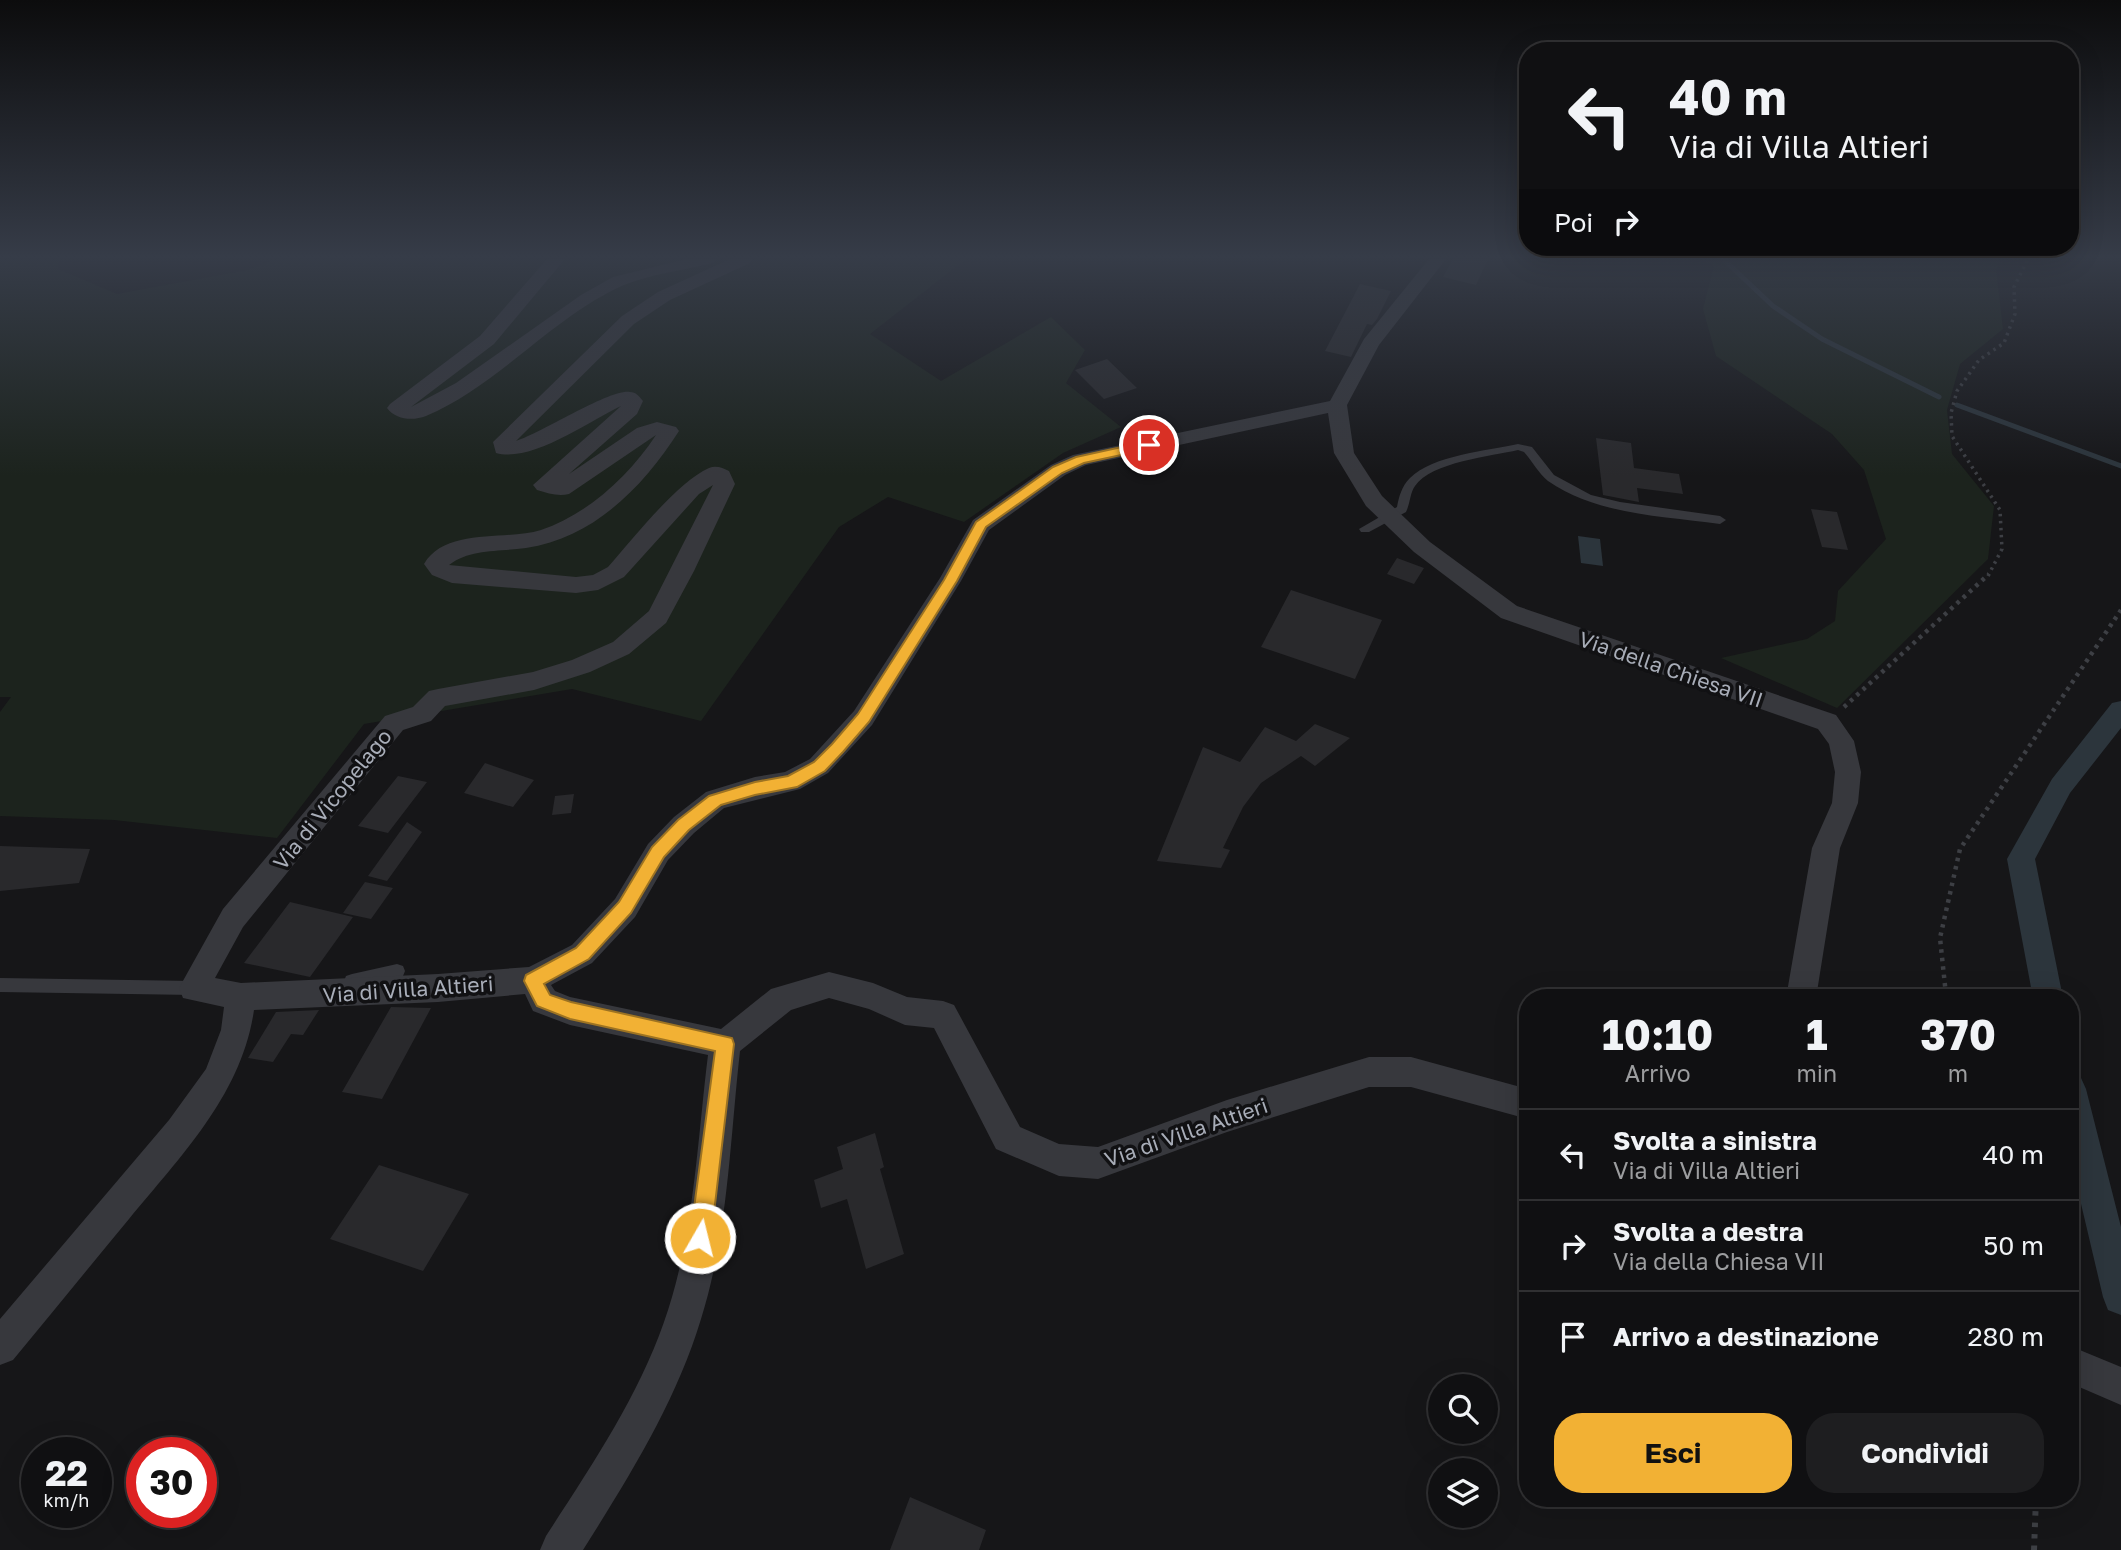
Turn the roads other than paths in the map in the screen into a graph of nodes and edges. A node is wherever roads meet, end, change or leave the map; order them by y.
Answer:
1 (494, 331) edge
2 (541, 331) edge
3 (616, 331) edge
4 (1380, 331) edge
5 (1337, 405) junction
6 (1388, 515) junction
7 (1720, 520) dead end
8 (1365, 530) dead end
9 (397, 971) dead end
10 (533, 981) junction
11 (0, 985) edge
12 (194, 988) junction
13 (1802, 989) edge
14 (323, 995) junction
15 (241, 997) junction
16 (725, 1044) junction
17 (1519, 1102) edge
18 (0, 1348) edge
19 (2079, 1368) edge
20 (2121, 1386) edge
21 (560, 1550) edge

1 - 2 street
3 - 12 street, Via di Vicopelago
4 - 5 street
5 - 6 street, Via della Chiesa VII
5 - 10 street
6 - 7 lane
6 - 8 lane
6 - 13 street, Via della Chiesa VII
9 - 14 lane
10 - 14 street, Via di Villa Altieri
10 - 16 street
11 - 12 lane
12 - 15 street
14 - 15 street, Via di Villa Altieri
15 - 18 street
16 - 17 street, Via di Villa Altieri
16 - 21 street
19 - 20 street

